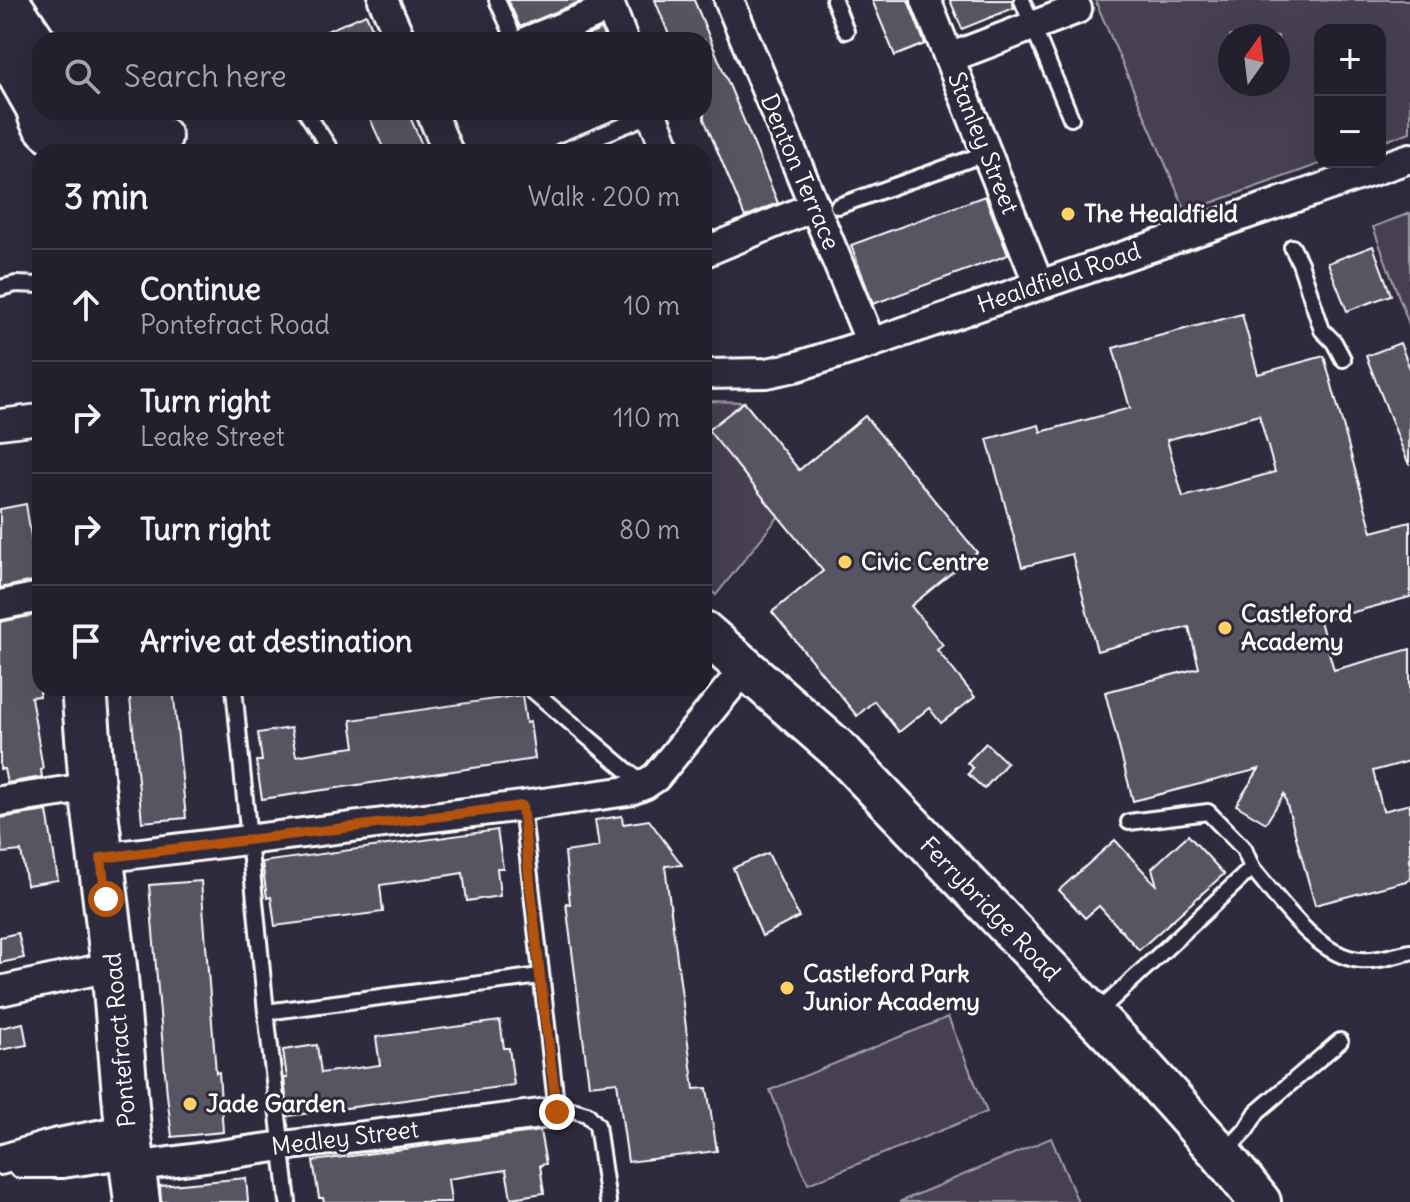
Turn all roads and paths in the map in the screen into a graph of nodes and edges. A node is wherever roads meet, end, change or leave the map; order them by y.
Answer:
1 (5, 0) edge
2 (383, 0) edge
3 (497, 0) edge
4 (729, 0) edge
5 (834, 0) edge
6 (926, 0) edge
7 (1022, 0) edge
8 (600, 8) edge
9 (1077, 9) dead end
10 (1033, 26) junction
11 (846, 31) dead end
12 (397, 32) edge
13 (511, 32) edge
14 (548, 32) edge
15 (617, 32) edge
16 (11, 48) edge
17 (949, 58) junction
18 (32, 76) edge
19 (1071, 118) dead end
20 (311, 120) edge
21 (434, 120) edge
22 (635, 120) edge
23 (655, 120) edge
24 (69, 124) edge
25 (163, 144) edge
26 (327, 144) edge
27 (445, 144) edge
28 (579, 144) edge
29 (664, 144) edge
30 (987, 153) junction
31 (1410, 158) edge
32 (826, 206) junction
33 (1292, 247) dead end
34 (712, 249) edge
35 (32, 285) edge
36 (1039, 285) junction
37 (0, 288) edge
38 (871, 343) junction
39 (1343, 359) dead end
40 (712, 374) edge
41 (32, 420) edge
42 (0, 424) edge
43 (32, 599) edge
44 (0, 605) edge
45 (712, 639) edge
46 (746, 667) junction
47 (85, 696) edge
48 (235, 696) edge
49 (539, 696) edge
50 (644, 785) junction
51 (92, 787) junction
52 (0, 801) edge
53 (522, 806) junction
54 (1129, 822) dead end
55 (250, 841) junction
56 (101, 858) junction
57 (1252, 868) junction
58 (1410, 952) edge
59 (114, 966) junction
60 (540, 976) junction
61 (0, 991) edge
62 (266, 1012) junction
63 (1094, 1016) junction
64 (1340, 1041) dead end
65 (557, 1112) junction
66 (283, 1146) junction
67 (1222, 1155) junction
68 (0, 1161) edge
69 (133, 1163) edge
70 (288, 1202) edge
71 (608, 1202) edge
72 (1260, 1202) edge

1 - 16 main road
2 - 12 street
3 - 13 lane
4 - 32 street, Denton Terrace
5 - 11 lane
6 - 17 street, Stanley Street
7 - 10 lane
8 - 14 street
8 - 15 street
9 - 10 street
10 - 17 street
10 - 19 lane
16 - 18 main road
17 - 30 street, Stanley Street
20 - 26 lane
21 - 27 street
22 - 28 lane
23 - 29 street
24 - 25 street
30 - 32 lane
30 - 36 street, Stanley Street
31 - 36 street, Healdfield Road
32 - 34 street
32 - 38 street, Denton Terrace
33 - 39 lane
35 - 37 lane
36 - 38 street, Healdfield Road
38 - 40 street, Healdfield Road
41 - 42 street
43 - 44 street
45 - 46 street, Ferrybridge Road
46 - 50 street
46 - 63 street, Ferrybridge Road
47 - 51 main road, Pontefract Road
48 - 55 lane
49 - 50 lane
50 - 53 street
51 - 52 street
51 - 56 main road, Pontefract Road
53 - 55 street
53 - 60 lane
54 - 57 lane
55 - 56 street
55 - 62 lane
56 - 59 main road, Pontefract Road
57 - 58 lane
57 - 63 lane
59 - 61 street
59 - 69 main road, Pontefract Road
60 - 62 lane
60 - 65 lane
62 - 66 lane
63 - 67 street, Ferrybridge Road
64 - 67 lane
65 - 66 street, Medley Street
65 - 71 lane
66 - 69 street, Medley Street
66 - 70 lane
67 - 72 street, Ferrybridge Road
68 - 69 street, Medley Street

